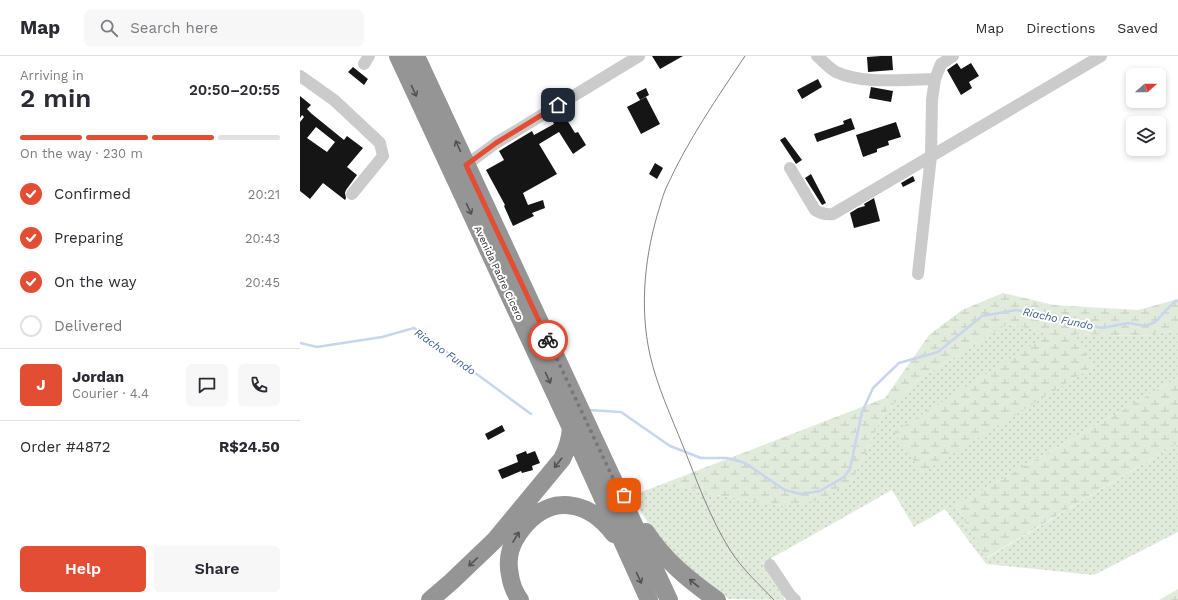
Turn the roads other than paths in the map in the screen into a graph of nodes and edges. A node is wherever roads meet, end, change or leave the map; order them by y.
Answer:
1 (398, 56) edge
2 (416, 56) edge
3 (639, 56) edge
4 (816, 56) edge
5 (953, 56) edge
6 (1101, 56) edge
7 (300, 76) edge
8 (935, 79) junction
9 (931, 156) junction
10 (466, 165) junction
11 (790, 168) dead end
12 (352, 194) dead end
13 (918, 274) dead end
14 (571, 428) junction
15 (619, 491) junction
16 (629, 556) junction
17 (770, 565) dead end
18 (430, 600) edge
19 (520, 600) edge
20 (649, 600) edge
21 (669, 600) edge
22 (717, 600) edge
23 (795, 600) edge

1 -> 14 highway, Avenida Padre Cícero
10 -> 2 highway, Avenida Padre Cícero
3 - 10 street
4 - 8 street
5 - 8 street
6 - 9 street
7 - 12 street
8 - 9 street
9 - 11 street
9 - 13 street
10 - 15 highway, Avenida Padre Cícero
14 - 16 highway, Avenida Padre Cícero
14 -> 18 highway
15 - 21 highway, Avenida Padre Cícero
22 -> 15 highway
19 -> 16 highway
16 -> 20 highway, Avenida Padre Cícero
17 - 23 street

